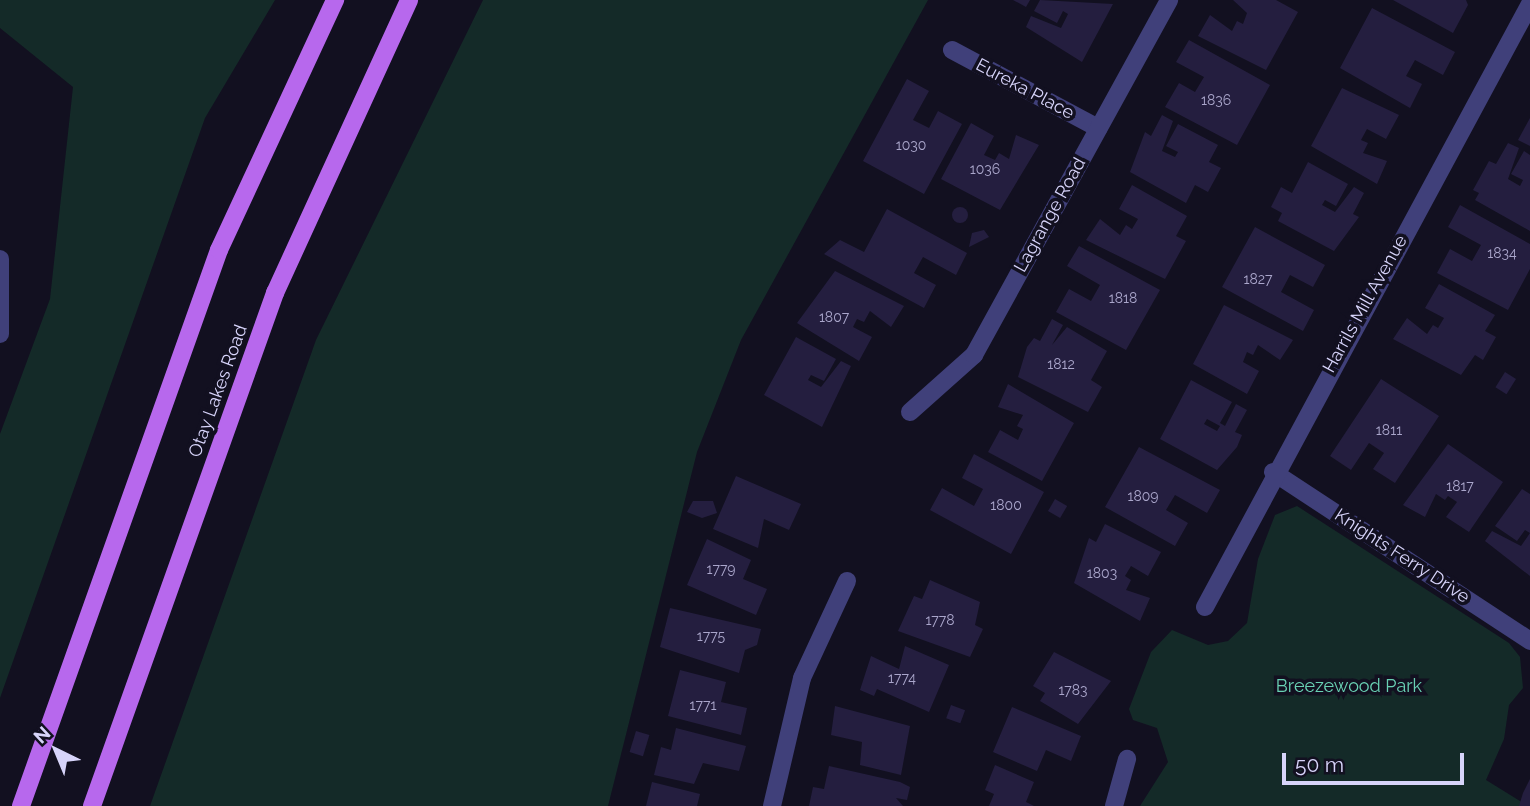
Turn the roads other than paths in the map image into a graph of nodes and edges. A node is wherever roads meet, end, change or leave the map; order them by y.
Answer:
1 (335, 0) edge
2 (409, 0) edge
3 (1169, 0) edge
4 (1530, 4) edge
5 (952, 50) dead end
6 (1098, 128) junction
7 (0, 260) edge
8 (0, 334) edge
9 (910, 412) dead end
10 (1273, 472) junction
11 (847, 581) dead end
12 (1205, 607) dead end
13 (1530, 641) edge
14 (1127, 759) dead end
15 (21, 806) edge
16 (92, 806) edge
17 (772, 806) edge
18 (1114, 806) edge

1 - 15 main road
2 - 16 main road, Otay Lakes Road
3 - 6 street, Lagrange Road
4 - 10 street, Harrils Mill Avenue
5 - 6 street, Eureka Place
6 - 9 street, Lagrange Road
7 - 8 street
10 - 12 street, Harrils Mill Avenue
10 - 13 street, Knights Ferry Drive
11 - 17 street
14 - 18 street

